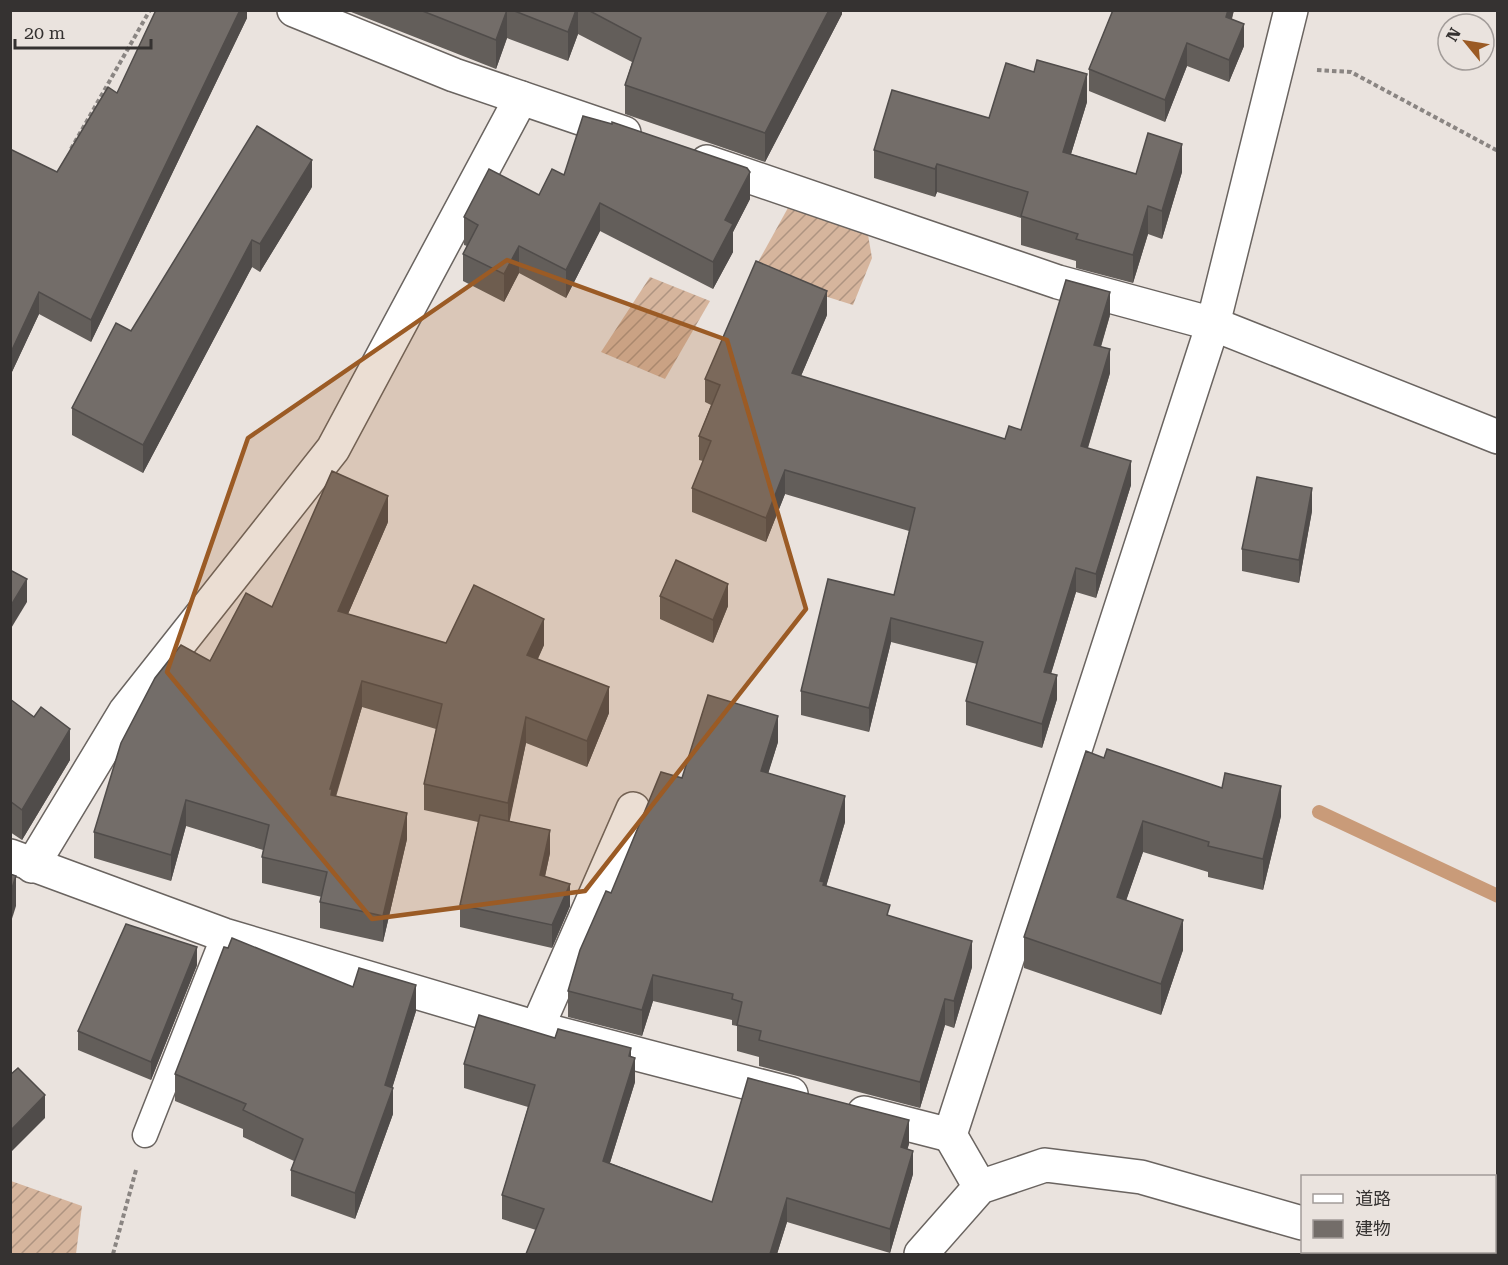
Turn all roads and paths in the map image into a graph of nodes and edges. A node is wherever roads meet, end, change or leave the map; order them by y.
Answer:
1 (150, 10) edge
2 (294, 10) edge
3 (1292, 10) edge
4 (1278, 66) junction
5 (521, 98) junction
6 (1497, 151) edge
7 (69, 152) edge
8 (1213, 324) junction
9 (1497, 437) edge
10 (633, 809) dead end
11 (21, 861) edge
12 (224, 935) junction
13 (537, 1028) junction
14 (145, 1134) joint
15 (950, 1136) junction
16 (980, 1187) junction
17 (1301, 1222) edge
18 (112, 1254) edge
19 (921, 1254) edge

1 - 7 path
2 - 5 street
3 - 4 street
4 - 6 path
4 - 8 street
5 - 8 street
5 - 11 street
8 - 9 street
8 - 15 street
10 - 13 street
11 - 12 street
12 - 13 street
12 - 14 lane
13 - 15 street
14 - 18 path
15 - 16 street
16 - 17 street
16 - 19 street

